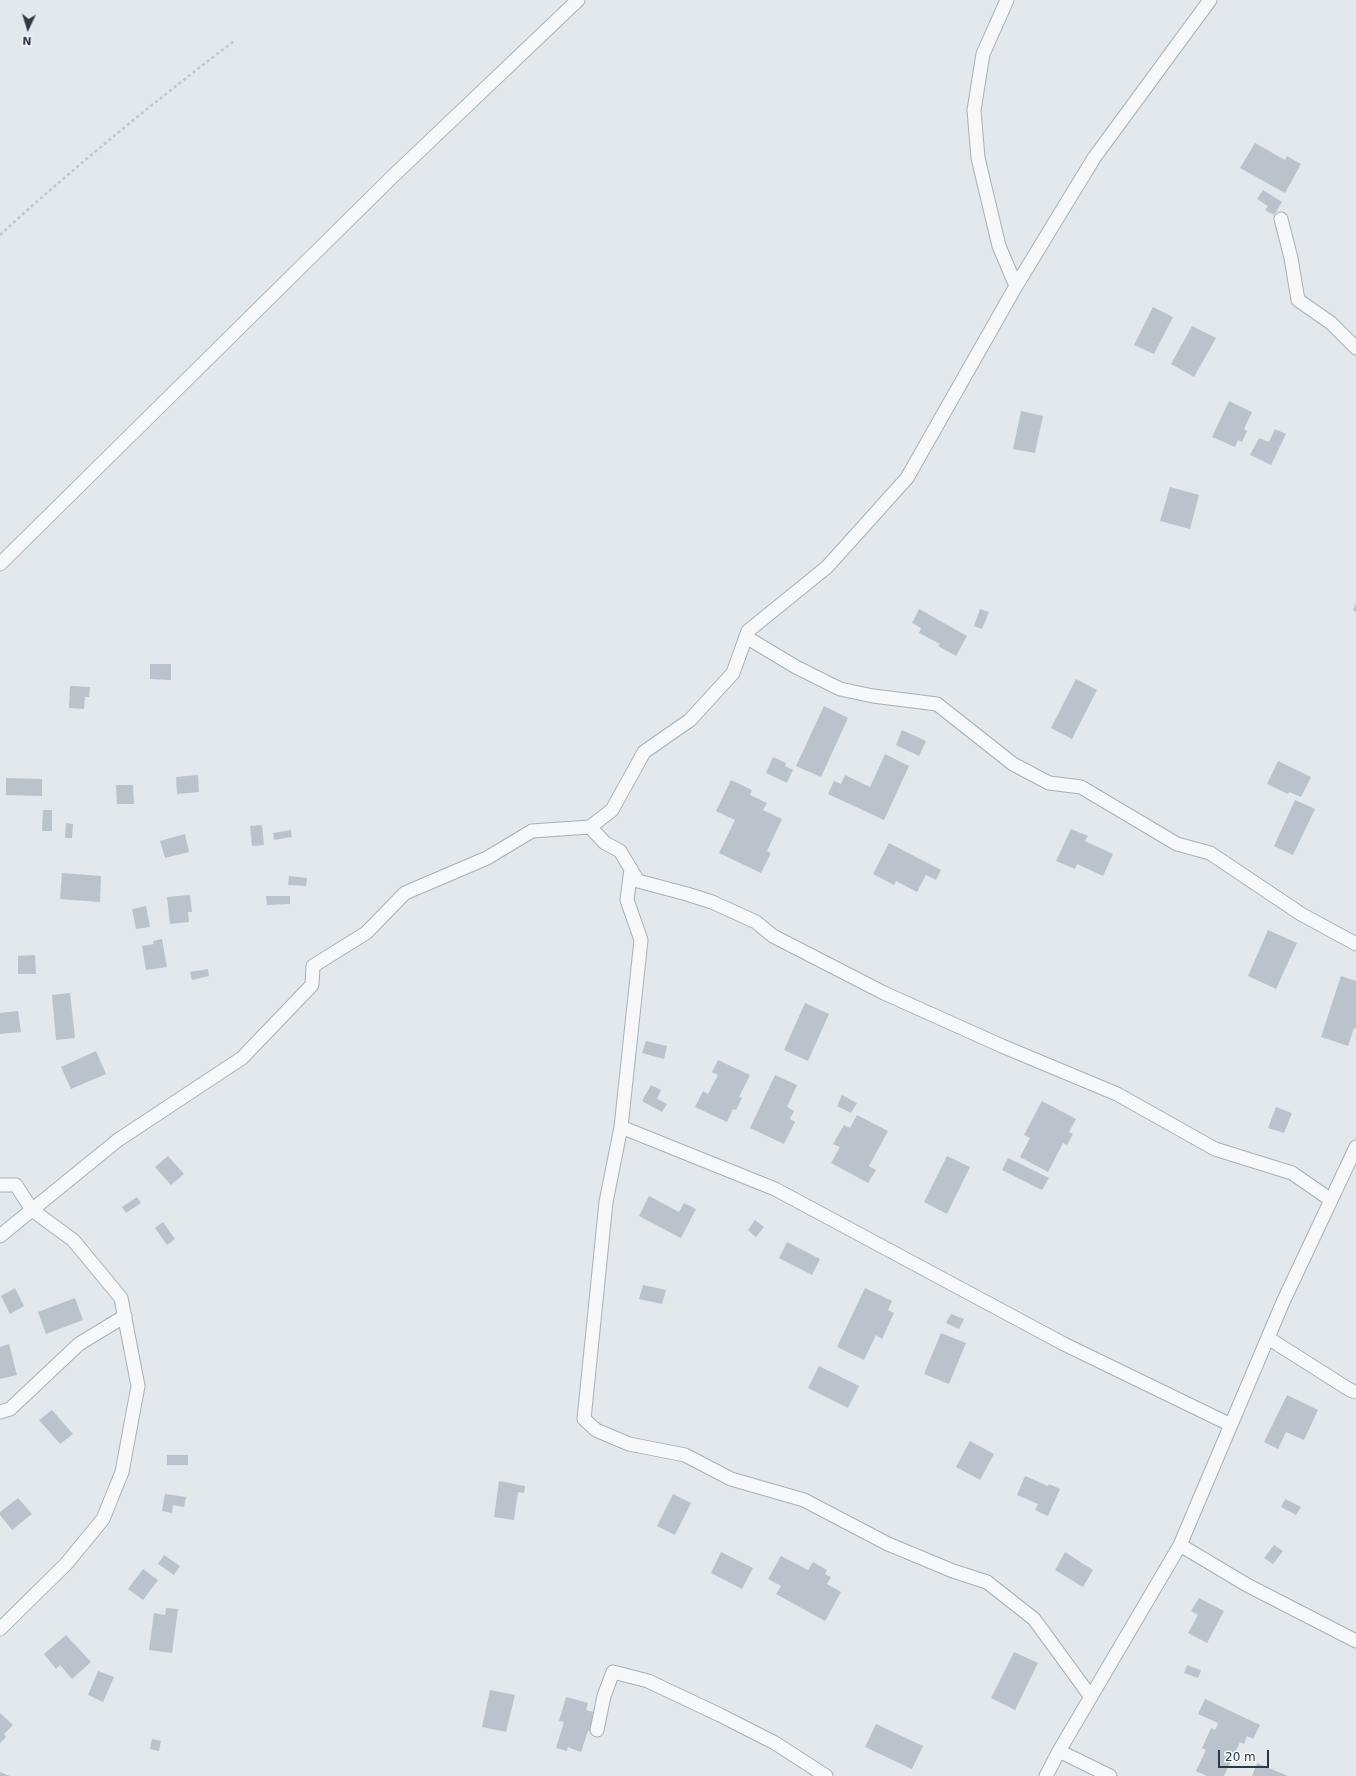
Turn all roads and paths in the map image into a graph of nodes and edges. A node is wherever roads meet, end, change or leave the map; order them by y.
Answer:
1 (578, 0) edge
2 (1007, 0) edge
3 (1210, 0) edge
4 (234, 41) dead end
5 (1281, 219) dead end
6 (0, 235) edge
7 (1016, 286) junction
8 (1356, 348) edge
9 (0, 564) edge
10 (746, 637) junction
11 (590, 827) junction
12 (631, 869) junction
13 (1356, 944) edge
14 (621, 1127) junction
15 (1356, 1147) edge
16 (0, 1185) edge
17 (1331, 1200) junction
18 (32, 1210) junction
19 (0, 1236) edge
20 (125, 1316) junction
21 (1268, 1338) junction
22 (1356, 1392) edge
23 (0, 1412) edge
24 (1231, 1425) junction
25 (1180, 1545) junction
26 (0, 1630) edge
27 (1356, 1641) edge
28 (1091, 1696) junction
29 (597, 1730) dead end
30 (1059, 1751) junction
31 (826, 1776) edge
32 (1046, 1776) edge
33 (1110, 1776) edge

1 - 9 street
2 - 7 street
3 - 7 street
4 - 6 path
5 - 8 street
7 - 10 street
10 - 11 street
10 - 13 street
11 - 12 street
11 - 18 street
12 - 14 street
12 - 17 street
14 - 24 street
14 - 28 street
15 - 17 street
16 - 18 street
17 - 21 street
18 - 19 street
18 - 20 street
20 - 23 street
20 - 26 street
21 - 22 street
21 - 24 street
24 - 25 street
25 - 27 street
25 - 28 street
28 - 30 street
29 - 31 street
30 - 32 street
30 - 33 street

